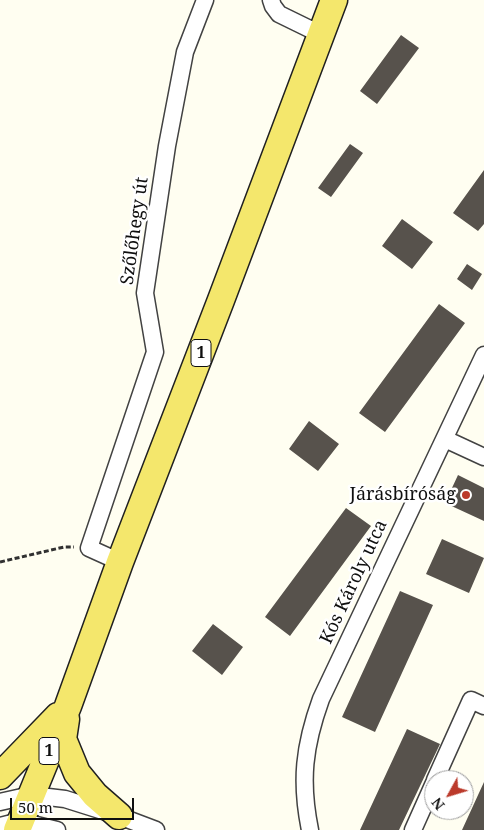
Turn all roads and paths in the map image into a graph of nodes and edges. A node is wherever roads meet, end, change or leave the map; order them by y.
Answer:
1 (205, 0) edge
2 (271, 0) edge
3 (334, 0) edge
4 (322, 35) junction
5 (484, 355) edge
6 (445, 439) junction
7 (484, 457) edge
8 (90, 548) junction
9 (0, 562) edge
10 (120, 562) junction
11 (68, 706) junction
12 (484, 706) edge
13 (440, 770) edge
14 (0, 776) edge
15 (31, 795) junction
16 (0, 802) edge
17 (424, 806) edge
18 (119, 816) junction
19 (12, 826) edge
20 (57, 830) edge
21 (156, 830) edge
22 (310, 830) edge
23 (413, 830) edge

1 - 8 street, Szőlőhegy út
2 - 4 street
3 - 4 main road, 1
4 - 10 main road, 1
5 - 6 street, Kós Károly utca
6 - 7 street
6 - 22 street, Kós Károly utca
8 - 9 path
8 - 10 street
10 - 11 main road, 1
11 - 14 main road
11 - 15 main road, 1
11 - 18 main road
12 - 13 street
15 - 16 street
15 - 18 street
15 - 19 main road, 1
17 - 23 street
18 - 21 street
19 - 20 street

